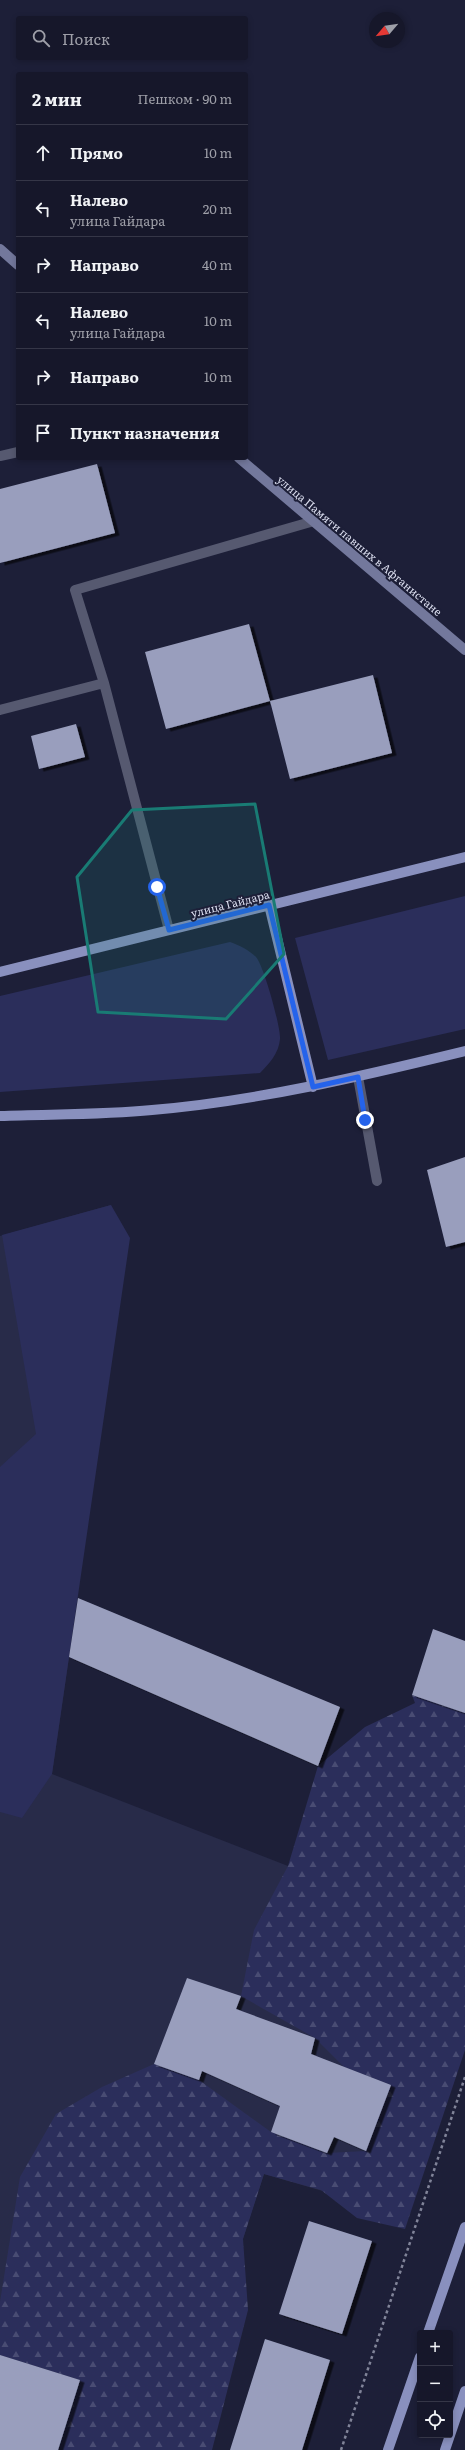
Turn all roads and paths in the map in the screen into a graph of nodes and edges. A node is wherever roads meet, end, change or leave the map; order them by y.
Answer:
1 (0, 249) edge
2 (16, 263) edge
3 (16, 452) edge
4 (0, 456) edge
5 (241, 460) edge
6 (314, 521) junction
7 (465, 650) edge
8 (104, 683) junction
9 (0, 710) edge
10 (465, 857) edge
11 (269, 905) junction
12 (169, 930) junction
13 (0, 972) edge
14 (465, 1051) edge
15 (358, 1077) junction
16 (313, 1087) junction
17 (0, 1116) edge
18 (378, 1181) dead end
19 (465, 2077) edge
20 (465, 2227) edge
21 (429, 2330) edge
22 (417, 2366) edge
23 (465, 2391) edge
24 (341, 2450) edge
25 (388, 2450) edge
26 (445, 2450) edge

1 - 2 street
3 - 4 street
5 - 6 street, улица Памяти павших в Афганистане
6 - 7 street, улица Памяти павших в Афганистане
6 - 8 street
8 - 9 street
8 - 12 street
10 - 11 main road, улица Гайдара
11 - 12 main road, улица Гайдара
11 - 16 main road
12 - 13 main road, улица Гайдара
14 - 15 main road
15 - 16 main road
15 - 18 street
16 - 17 main road
19 - 24 path
20 - 21 main road
22 - 25 main road
23 - 26 main road

